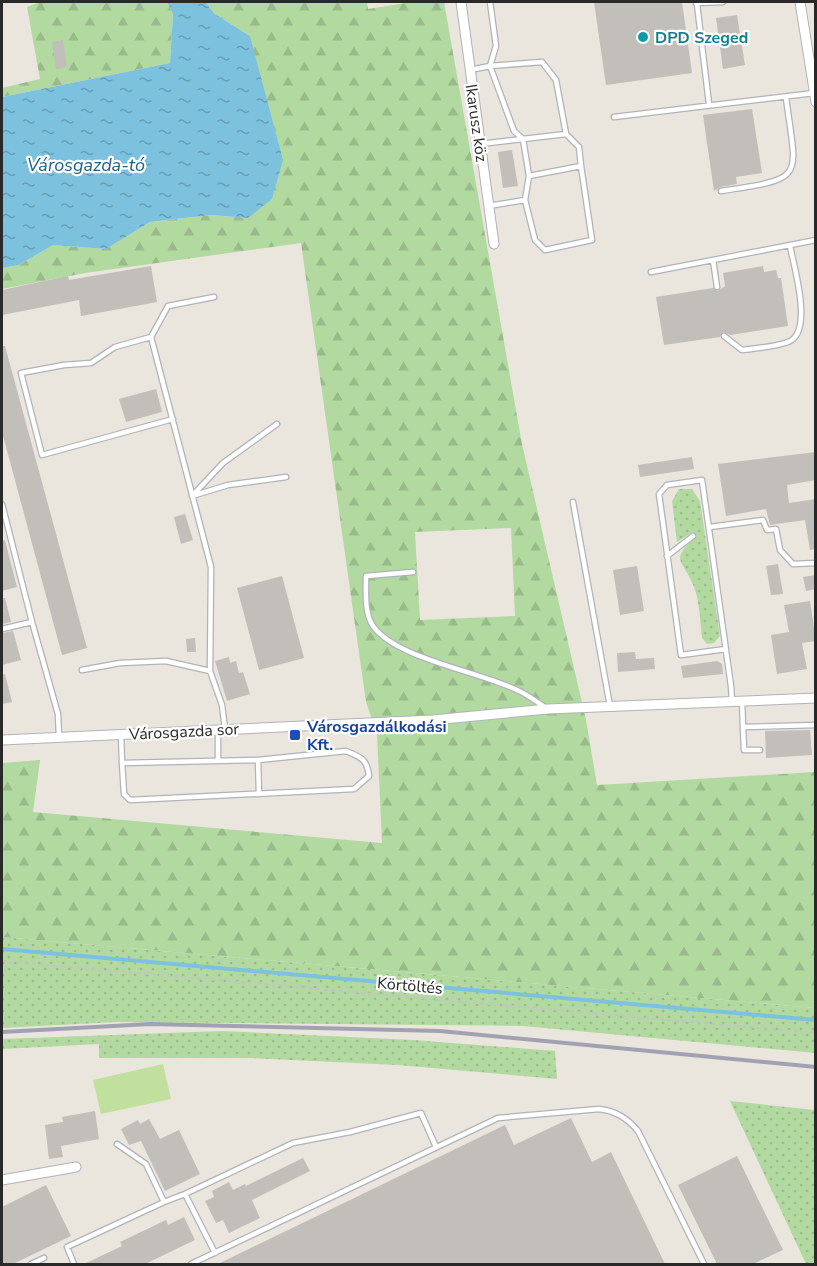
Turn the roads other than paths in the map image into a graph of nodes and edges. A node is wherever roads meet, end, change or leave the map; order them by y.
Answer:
1 (461, 2) edge
2 (490, 2) edge
3 (723, 2) edge
4 (800, 2) edge
5 (696, 3) edge
6 (490, 66) junction
7 (470, 70) junction
8 (786, 98) junction
9 (815, 98) edge
10 (709, 104) junction
11 (614, 117) dead end
12 (567, 134) junction
13 (523, 139) junction
14 (480, 144) junction
15 (581, 166) junction
16 (529, 176) junction
17 (721, 191) dead end
18 (525, 200) junction
19 (488, 207) junction
20 (816, 240) edge
21 (494, 244) dead end
22 (790, 246) junction
23 (713, 260) junction
24 (651, 272) dead end
25 (717, 287) dead end
26 (214, 297) dead end
27 (724, 336) dead end
28 (151, 337) junction
29 (172, 419) junction
30 (277, 424) dead end
31 (286, 477) dead end
32 (192, 496) junction
33 (573, 502) dead end
34 (2, 504) edge
35 (710, 527) junction
36 (693, 536) dead end
37 (668, 556) junction
38 (816, 563) edge
39 (413, 572) dead end
40 (32, 622) junction
41 (2, 629) edge
42 (726, 649) junction
43 (82, 670) dead end
44 (210, 671) junction
45 (816, 698) edge
46 (737, 701) junction
47 (610, 706) junction
48 (548, 709) junction
49 (816, 725) edge
50 (743, 727) junction
51 (221, 729) junction
52 (121, 735) junction
53 (59, 737) junction
54 (2, 740) edge
55 (760, 750) dead end
56 (258, 760) junction
57 (218, 761) junction
58 (122, 762) junction
59 (259, 794) junction
60 (117, 1144) dead end
61 (436, 1147) junction
62 (76, 1167) dead end
63 (2, 1180) edge
64 (185, 1194) junction
65 (164, 1202) junction
66 (215, 1253) junction
67 (44, 1258) dead end
68 (32, 1264) edge
69 (74, 1264) edge
70 (191, 1264) edge
71 (704, 1264) edge

1 - 7 street, Ikarusz köz
2 - 6 lane
3 - 5 lane
4 - 9 street
5 - 10 lane
6 - 7 lane
6 - 12 lane
6 - 13 lane
7 - 14 street, Ikarusz köz
8 - 9 lane
8 - 10 lane
8 - 17 lane
10 - 11 lane
12 - 13 lane
12 - 15 lane
13 - 14 lane
13 - 16 lane
14 - 19 street, Ikarusz köz
15 - 16 lane
15 - 18 lane
16 - 18 lane
18 - 19 lane
19 - 21 street, Ikarusz köz
20 - 22 lane
22 - 23 lane
22 - 27 lane
23 - 24 lane
23 - 25 lane
26 - 28 lane
28 - 29 lane
28 - 29 lane
29 - 32 lane
30 - 32 lane
31 - 32 lane
32 - 44 lane
33 - 47 lane
34 - 40 lane
35 - 37 lane
35 - 38 lane
35 - 42 lane
36 - 37 lane
37 - 42 lane
39 - 48 lane
40 - 41 lane
40 - 53 lane
42 - 46 lane
43 - 44 lane
44 - 51 lane
45 - 46 street, Városgazda sor
46 - 47 street, Városgazda sor
46 - 50 lane
47 - 48 street, Városgazda sor
48 - 51 street, Városgazda sor
49 - 50 lane
50 - 55 lane
51 - 52 street, Városgazda sor
51 - 57 lane
52 - 53 street, Városgazda sor
52 - 58 lane
53 - 54 street, Városgazda sor
56 - 57 lane
56 - 59 lane
56 - 59 lane
57 - 58 lane
58 - 59 lane
60 - 65 lane
61 - 64 lane
61 - 66 lane
61 - 71 lane
62 - 63 street
64 - 65 lane
64 - 66 lane
65 - 69 lane
66 - 70 lane
67 - 68 lane

